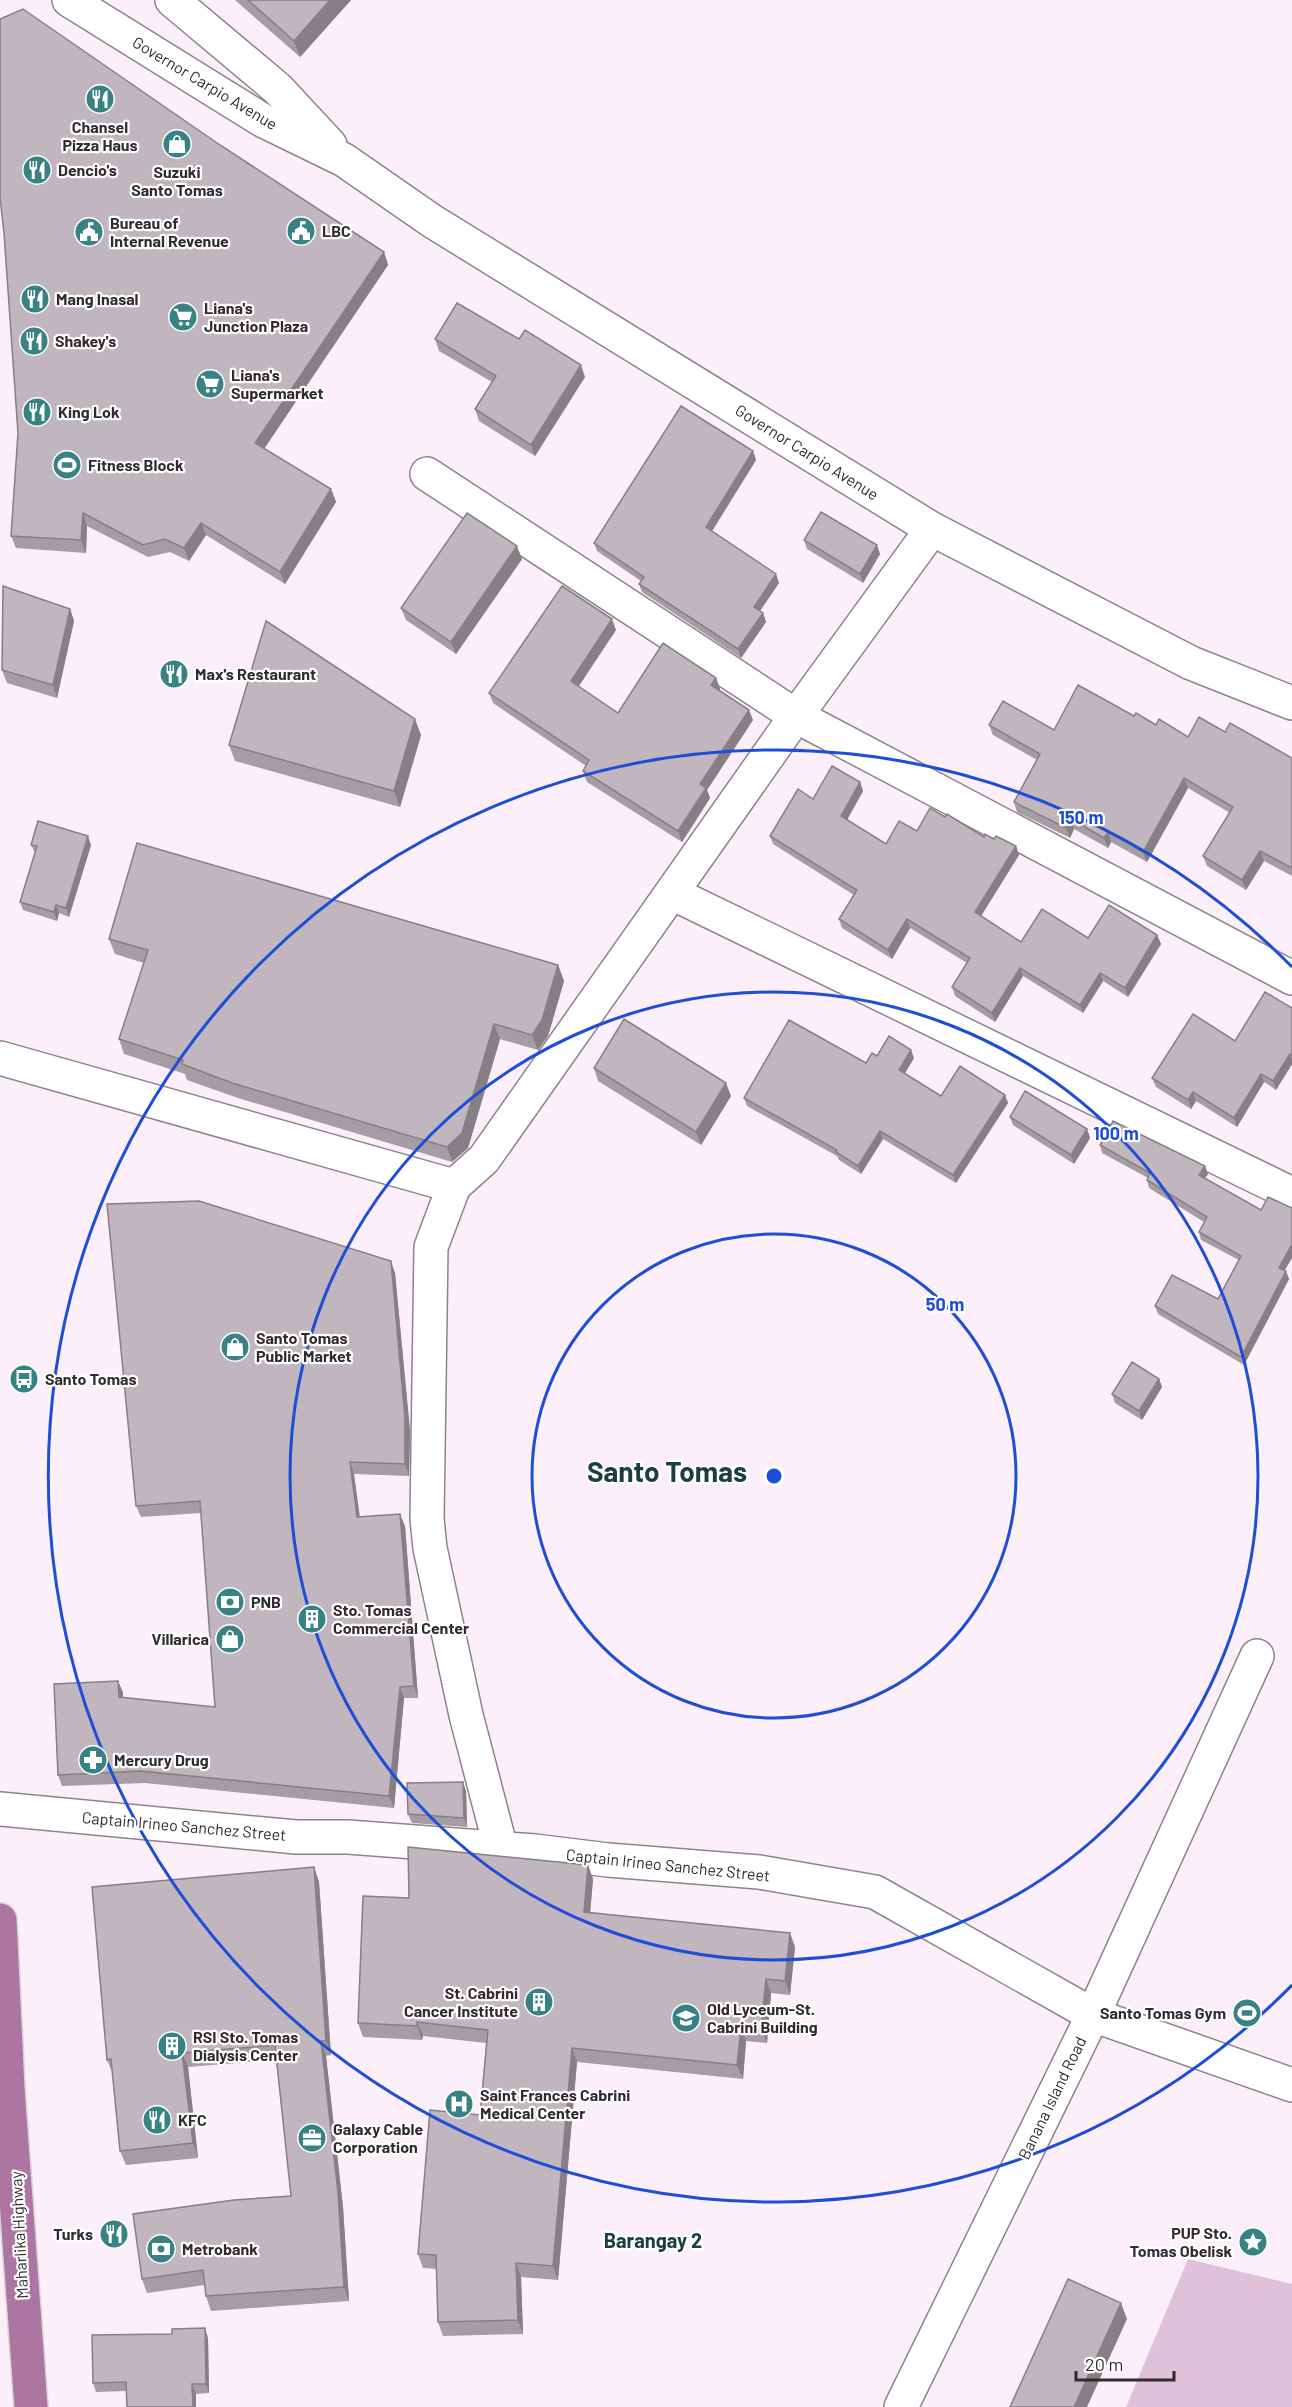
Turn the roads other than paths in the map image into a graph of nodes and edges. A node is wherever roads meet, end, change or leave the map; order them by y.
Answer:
1 (69, 0) edge
2 (172, 0) edge
3 (344, 160) junction
4 (427, 474) dead end
5 (932, 529) junction
6 (1292, 703) edge
7 (796, 716) junction
8 (672, 893) junction
9 (1292, 978) edge
10 (0, 1058) edge
11 (454, 1186) junction
12 (1292, 1194) edge
13 (1257, 1656) dead end
14 (0, 1809) edge
15 (501, 1849) junction
16 (0, 1920) edge
17 (1093, 2015) junction
18 (1292, 2085) edge
19 (31, 2407) edge
20 (902, 2407) edge

1 - 3 street, Governor Carpio Avenue
2 - 3 street, Governor Carpio Avenue
3 - 5 street, Governor Carpio Avenue
4 - 7 street
5 - 6 street, Governor Carpio Avenue
5 - 7 street
7 - 8 street
7 - 9 street
8 - 11 street
8 - 12 street
10 - 11 street
11 - 15 street
13 - 17 street, Banana Island Road
14 - 15 street, Captain Irineo Sanchez Street
15 - 17 street, Captain Irineo Sanchez Street
16 - 19 highway, Maharlika Highway
17 - 18 street, Captain Irineo Sanchez Street
17 - 20 street, Banana Island Road

